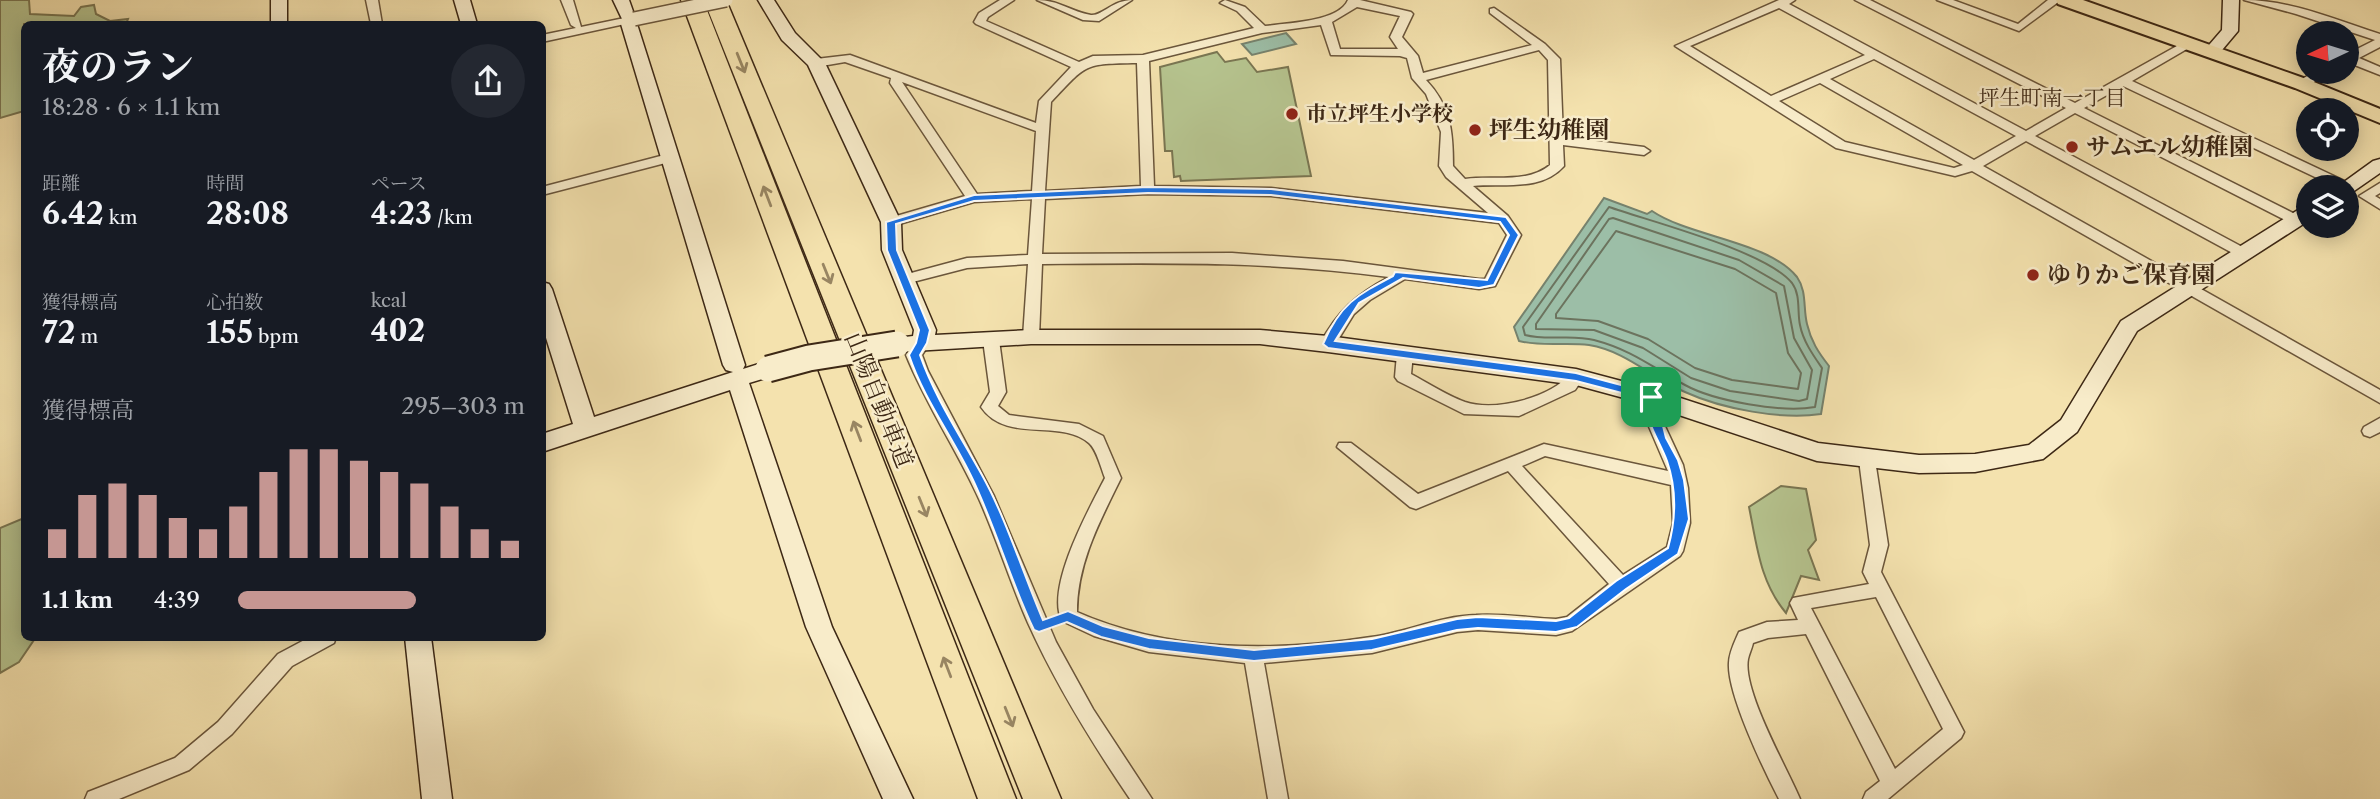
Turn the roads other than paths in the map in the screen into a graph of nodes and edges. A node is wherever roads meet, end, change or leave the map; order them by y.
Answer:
1 (279, 0) edge
2 (372, 0) edge
3 (462, 0) edge
4 (567, 0) edge
5 (692, 0) edge
6 (715, 0) edge
7 (726, 0) edge
8 (766, 0) edge
9 (1009, 0) edge
10 (1043, 0) edge
11 (1126, 0) edge
12 (1943, 0) edge
13 (2055, 0) edge
14 (2065, 0) edge
15 (2231, 0) edge
16 (2250, 0) edge
17 (1864, 1) edge
18 (1353, 2) edge
19 (1784, 2) edge
20 (1226, 3) dead end
21 (1494, 11) dead end
22 (628, 17) edge
23 (279, 21) edge
24 (376, 21) edge
25 (468, 21) edge
26 (1326, 21) junction
27 (577, 25) junction
28 (1262, 30) junction
29 (546, 31) edge
30 (546, 38) edge
31 (2380, 40) edge
32 (2188, 44) junction
33 (546, 45) edge
34 (1541, 46) junction
35 (2211, 52) junction
36 (2359, 52) edge
37 (1407, 53) junction
38 (1874, 55) junction
39 (1143, 59) junction
40 (2359, 62) edge
41 (816, 63) junction
42 (1079, 66) junction
43 (2380, 71) edge
44 (897, 76) junction
45 (1418, 78) junction
46 (1821, 79) junction
47 (2123, 81) junction
48 (2296, 82) edge
49 (2302, 84) edge
50 (1770, 102) junction
51 (2075, 108) junction
52 (2380, 117) edge
53 (1042, 129) junction
54 (2025, 136) junction
55 (1557, 140) junction
56 (1644, 151) dead end
57 (672, 157) junction
58 (2380, 165) edge
59 (1973, 166) junction
60 (2321, 175) edge
61 (2359, 179) edge
62 (1465, 183) junction
63 (2380, 187) edge
64 (546, 190) edge
65 (1148, 190) junction
66 (1038, 195) junction
67 (974, 198) junction
68 (2380, 205) edge
69 (2296, 213) edge
70 (1503, 219) junction
71 (2296, 220) edge
72 (891, 222) junction
73 (2243, 253) junction
74 (1034, 260) junction
75 (1398, 275) junction
76 (905, 279) junction
77 (2188, 288) junction
78 (546, 302) edge
79 (1031, 337) junction
80 (991, 340) junction
81 (922, 343) junction
82 (1328, 344) junction
83 (1405, 354) junction
84 (1576, 377) junction
85 (1651, 397) junction
86 (2380, 397) edge
87 (586, 428) junction
88 (546, 442) edge
89 (1345, 447) dead end
90 (1867, 460) junction
91 (1511, 464) junction
92 (1678, 480) junction
93 (1621, 585) junction
94 (1880, 589) junction
95 (1068, 616) junction
96 (1039, 626) junction
97 (1812, 626) junction
98 (320, 641) edge
99 (418, 641) edge
100 (1254, 656) junction
101 (1891, 782) junction
102 (95, 799) edge
103 (437, 799) edge
104 (898, 799) edge
105 (997, 799) edge
106 (1042, 799) edge
107 (1142, 799) edge
108 (1278, 799) edge
109 (1790, 799) edge
110 (1873, 799) edge

1 - 23 street
2 - 24 street
3 - 25 street
4 - 27 street
105 -> 5 highway, 山陽自動車道
6 -> 106 highway, 山陽自動車道
7 - 22 street, bridge
8 - 41 street
9 - 42 street
10 - 11 street
12 - 13 street
14 - 32 main road
15 - 35 street
16 - 31 street
17 - 51 street
18 - 26 street
18 - 37 street
19 - 38 street
19 - 50 street
20 - 28 street
21 - 34 street
22 - 27 street
22 - 30 street
22 - 33 street
22 - 57 street
26 - 28 street
26 - 37 street
27 - 29 street
28 - 39 street
31 - 36 street
32 - 35 main road
32 - 47 street
34 - 45 street
34 - 55 street
35 - 48 main road
37 - 45 street
38 - 46 street
38 - 54 street
39 - 42 street
39 - 65 street
40 - 43 street
41 - 44 street
41 - 72 street
42 - 53 street
44 - 53 street
44 - 67 street
45 - 62 street
46 - 50 street
46 - 59 street
47 - 51 street
47 - 60 street
49 - 52 main road
50 - 59 street
51 - 54 street
51 - 69 street
53 - 66 street
54 - 59 street
54 - 73 street
55 - 56 street
55 - 62 street
57 - 64 street
57 - 104 street
58 - 61 street
59 - 77 street
62 - 70 street
63 - 68 street
65 - 66 street
65 - 70 street
66 - 67 street
66 - 74 street
67 - 72 street
70 - 75 street
71 - 73 street
72 - 76 street
73 - 77 street
74 - 75 street
74 - 76 street
74 - 79 street
75 - 82 street
76 - 81 street
77 - 86 street
77 - 90 street
78 - 87 street
79 - 80 street
79 - 82 street
80 - 81 street
80 - 95 street
81 - 87 street, bridge
81 - 96 street
82 - 83 street
83 - 84 street
83 - 84 street
84 - 85 street
85 - 90 street
85 - 92 street
87 - 88 street
89 - 91 street
90 - 94 street
91 - 92 street
91 - 93 street
92 - 93 street
93 - 100 street
94 - 97 street
94 - 101 street
95 - 96 street
95 - 100 street
96 - 107 street
97 - 101 street
97 - 109 street
98 - 102 street
99 - 103 street
100 - 108 street
101 - 110 street

